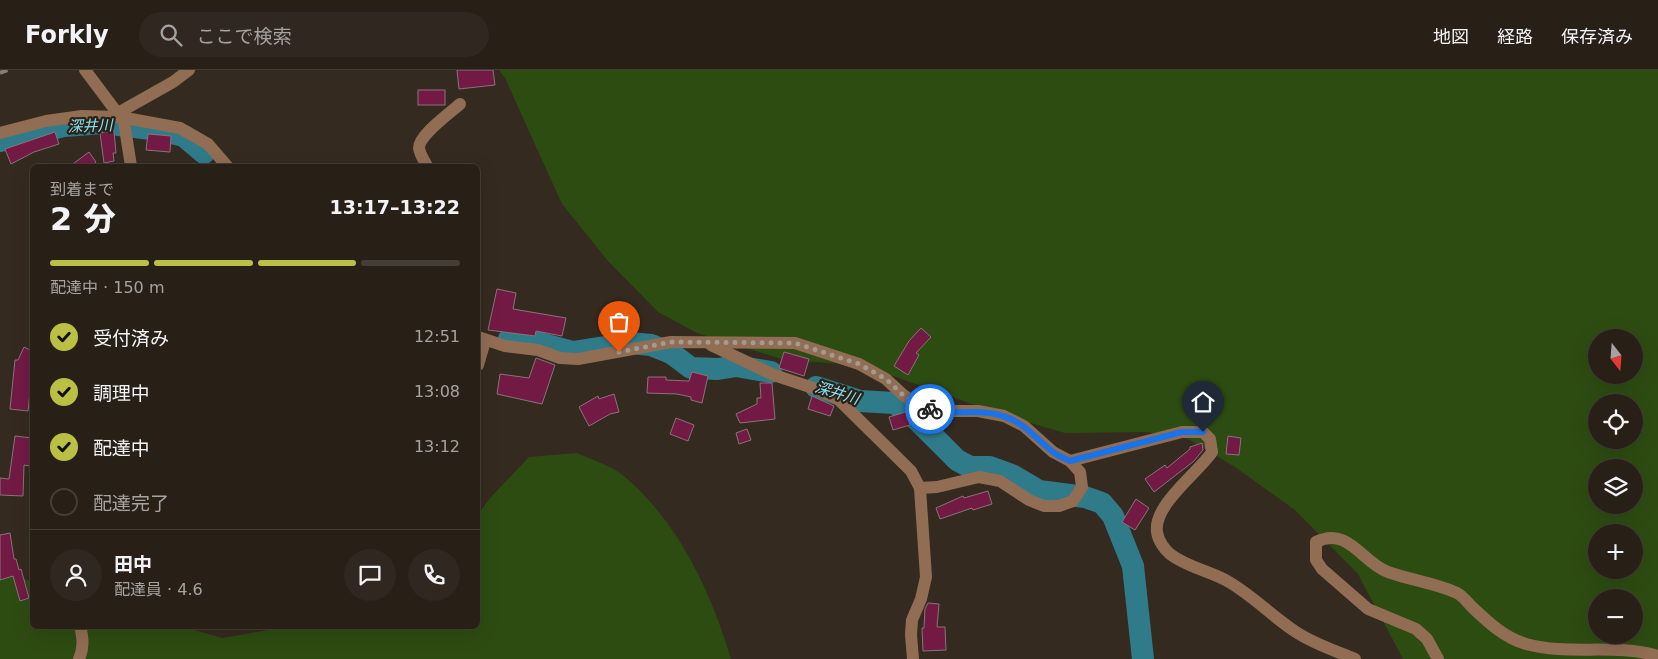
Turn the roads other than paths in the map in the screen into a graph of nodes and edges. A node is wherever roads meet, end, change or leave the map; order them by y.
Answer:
1 (85, 70) edge
2 (189, 70) edge
3 (460, 104) dead end
4 (122, 120) junction
5 (0, 133) edge
6 (131, 164) edge
7 (225, 164) edge
8 (426, 164) edge
9 (481, 339) edge
10 (709, 344) junction
11 (1070, 461) junction
12 (920, 488) junction
13 (81, 629) edge
14 (1658, 656) edge
15 (78, 659) edge
16 (914, 659) edge
17 (1355, 659) edge
18 (1438, 659) edge

1 - 4 street
2 - 4 street
3 - 8 street
4 - 5 street
4 - 6 street
4 - 7 street
9 - 10 street
10 - 11 street
10 - 12 street
11 - 12 street
11 - 17 street
12 - 16 street
13 - 15 street
14 - 18 street

